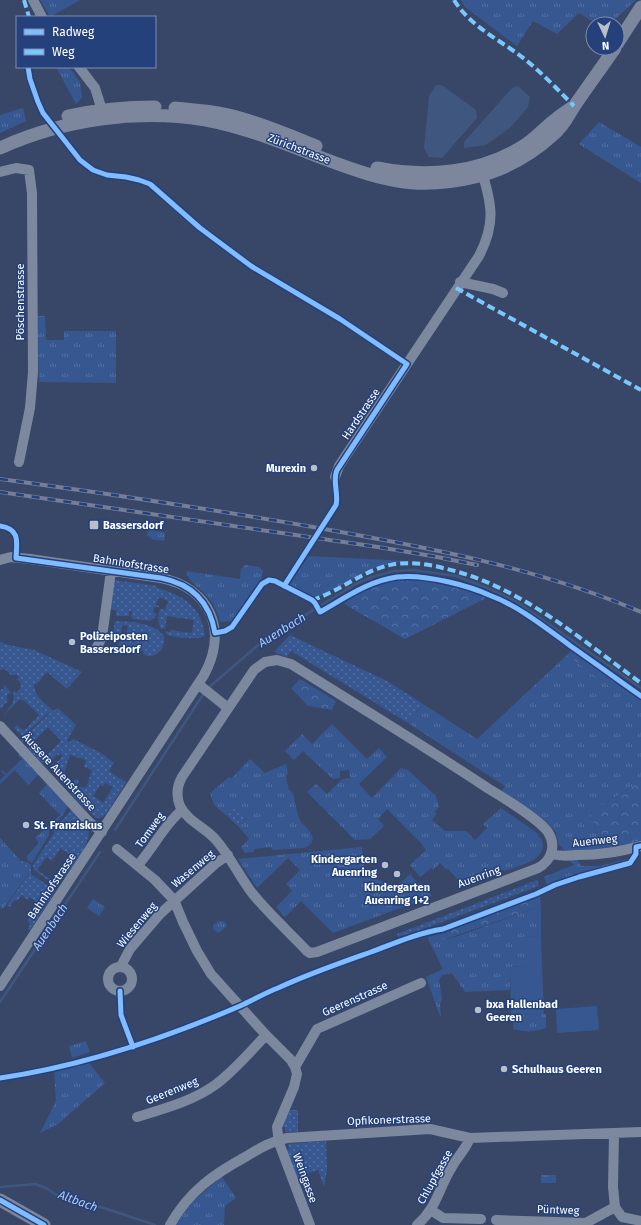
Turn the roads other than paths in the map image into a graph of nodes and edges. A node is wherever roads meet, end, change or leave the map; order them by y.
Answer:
1 (33, 0) edge
2 (641, 7) edge
3 (41, 16) edge
4 (625, 32) edge
5 (609, 56) edge
6 (80, 68) edge
7 (98, 115) junction
8 (44, 127) junction
9 (0, 138) edge
10 (0, 148) edge
11 (482, 170) junction
12 (0, 172) edge
13 (460, 282) junction
14 (503, 293) dead end
15 (19, 462) dead end
16 (335, 477) dead end
17 (3, 559) edge
18 (111, 571) junction
19 (97, 647) dead end
20 (204, 689) junction
21 (228, 708) junction
22 (0, 726) edge
23 (182, 810) junction
24 (102, 832) junction
25 (641, 846) edge
26 (117, 848) dead end
27 (551, 854) junction
28 (228, 855) junction
29 (138, 865) junction
30 (174, 900) junction
31 (121, 966) dead end
32 (421, 983) dead end
33 (0, 986) edge
34 (266, 1035) junction
35 (295, 1067) junction
36 (137, 1117) dead end
37 (641, 1132) edge
38 (614, 1133) junction
39 (470, 1138) junction
40 (278, 1140) junction
41 (0, 1200) edge
42 (615, 1207) junction
43 (430, 1210) junction
44 (481, 1219) dead end
45 (496, 1220) dead end
46 (641, 1221) edge
47 (44, 1225) edge
48 (170, 1225) edge
49 (310, 1225) edge
50 (417, 1225) edge

1 - 3 street
2 - 4 main road
5 - 11 main road, Zürichstrasse
6 - 7 street
7 - 8 main road, Zürichstrasse
7 - 11 main road, Zürichstrasse
8 - 9 main road, Zürichstrasse
8 - 10 main road, Zürichstrasse
11 - 13 street, Hardstrasse
12 - 15 street, Pöschenstrasse
13 - 14 street
13 - 16 street, Hardstrasse
17 - 18 street, Bahnhofstrasse
18 - 19 street
18 - 20 street, Bahnhofstrasse
20 - 21 street
20 - 24 street, Bahnhofstrasse
21 - 23 street
21 - 27 street
22 - 24 street, Äussere Auenstrasse
23 - 28 street, Auenring
23 - 29 street, Tomweg
24 - 33 street, Bahnhofstrasse
25 - 27 street, Auenweg
26 - 29 street
27 - 28 street, Auenring
28 - 30 street, Wasenweg
29 - 30 street
30 - 31 street, Wiesenweg
30 - 34 street
32 - 35 street, Geerenstrasse
34 - 35 street
34 - 36 street, Geerenweg
35 - 40 street, Geerenstrasse
37 - 38 street, Opfikonerstrasse
38 - 39 street, Opfikonerstrasse
38 - 42 street
39 - 40 street, Opfikonerstrasse
39 - 43 street, Chlupfgasse
40 - 48 street, Opfikonerstrasse
40 - 49 street, Weingasse
41 - 47 main road
42 - 45 street, Püntweg
42 - 46 street
43 - 44 street
43 - 50 street, Chlupfgasse

